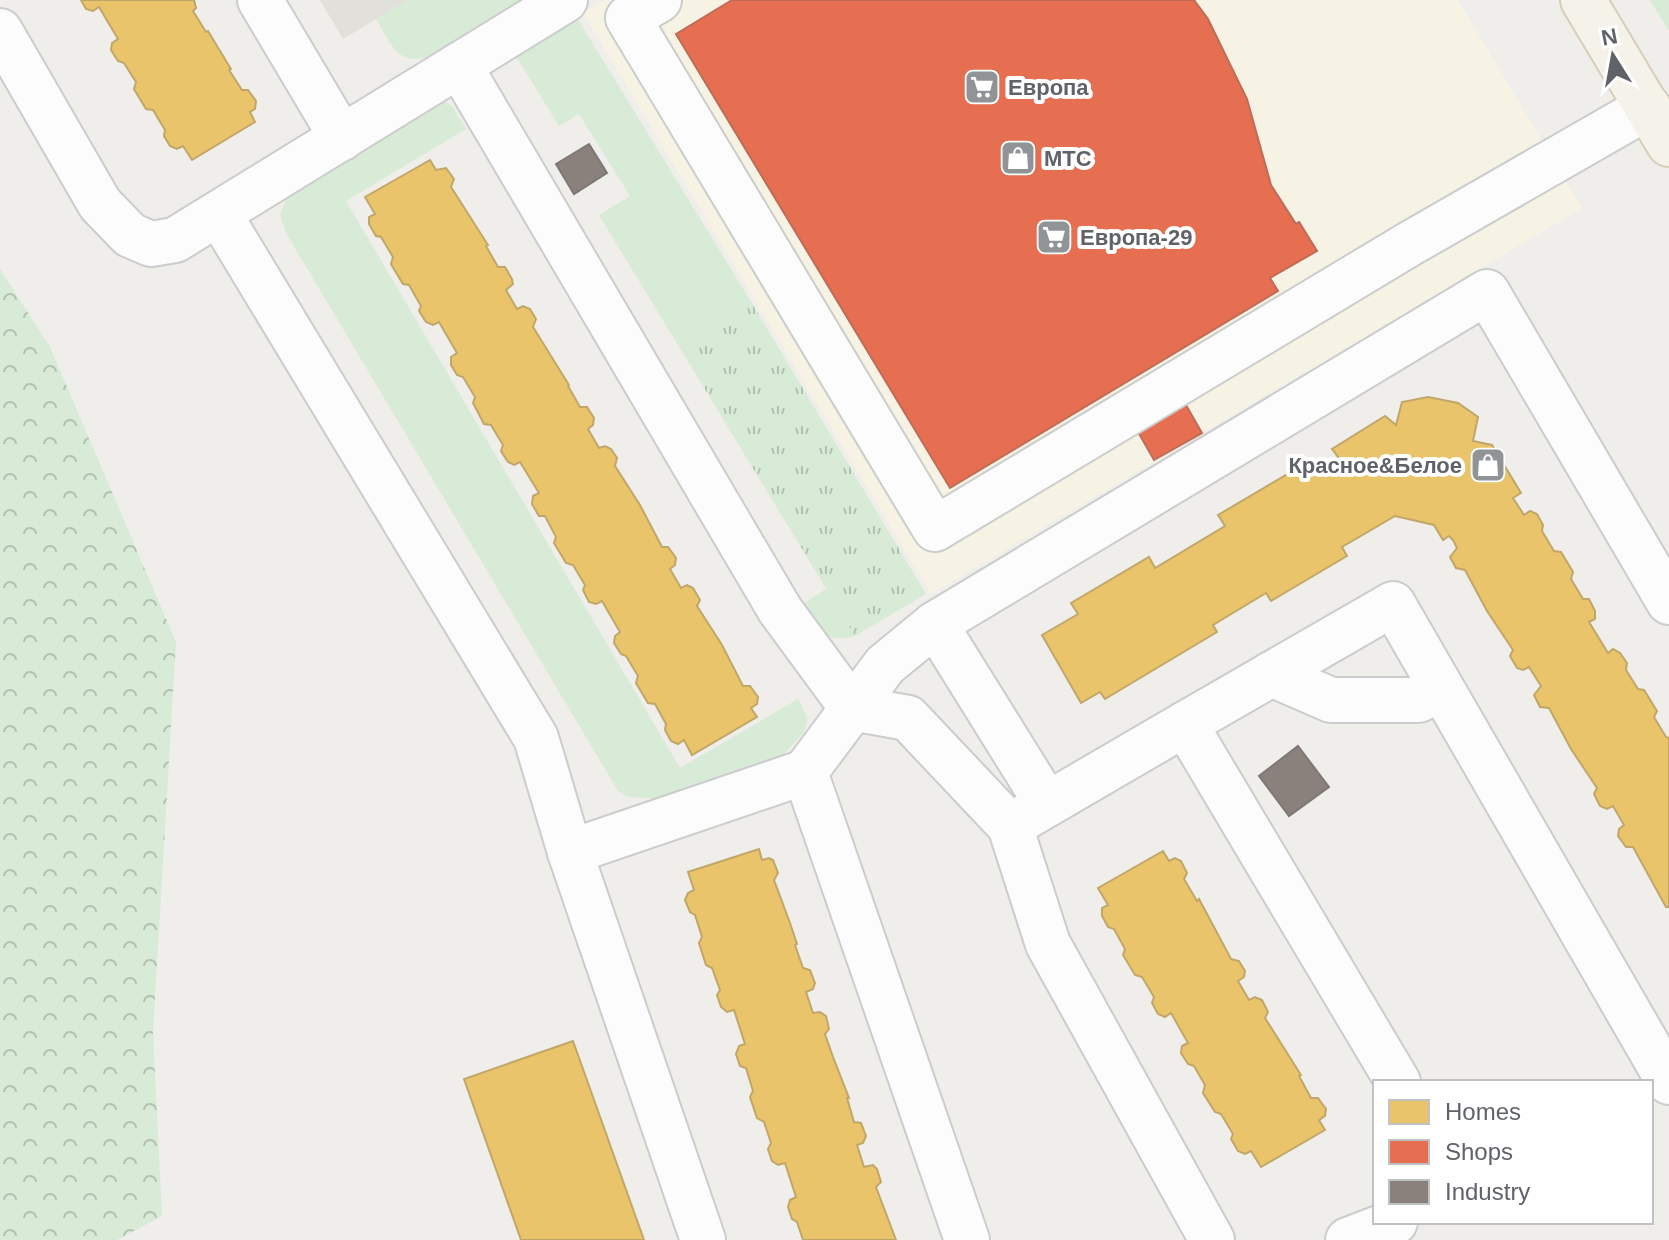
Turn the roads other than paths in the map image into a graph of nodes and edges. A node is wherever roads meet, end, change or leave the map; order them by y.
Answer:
1 (260, 0) edge
2 (565, 0) edge
3 (659, 0) edge
4 (1583, 0) edge
5 (0, 31) edge
6 (459, 65) junction
7 (1648, 107) junction
8 (342, 138) junction
9 (1669, 144) edge
10 (219, 214) junction
11 (1669, 602) edge
12 (935, 624) junction
13 (1271, 674) junction
14 (1441, 688) junction
15 (852, 708) junction
16 (1185, 724) junction
17 (805, 772) junction
18 (1028, 815) junction
19 (570, 852) junction
20 (1660, 1075) edge
21 (1397, 1080) edge
22 (703, 1240) edge
23 (967, 1240) edge
24 (1212, 1240) edge

1 - 8 lane
2 - 6 lane
3 - 7 lane
4 - 7 main road
5 - 10 lane
6 - 8 lane
6 - 15 lane
7 - 9 main road
8 - 10 lane
10 - 19 lane
11 - 12 lane
12 - 15 lane
12 - 18 lane
13 - 14 lane
13 - 14 lane
13 - 16 lane
14 - 20 lane
15 - 17 lane
15 - 18 lane
16 - 18 lane
16 - 21 lane
17 - 19 lane
17 - 23 lane
18 - 24 lane
19 - 22 lane

